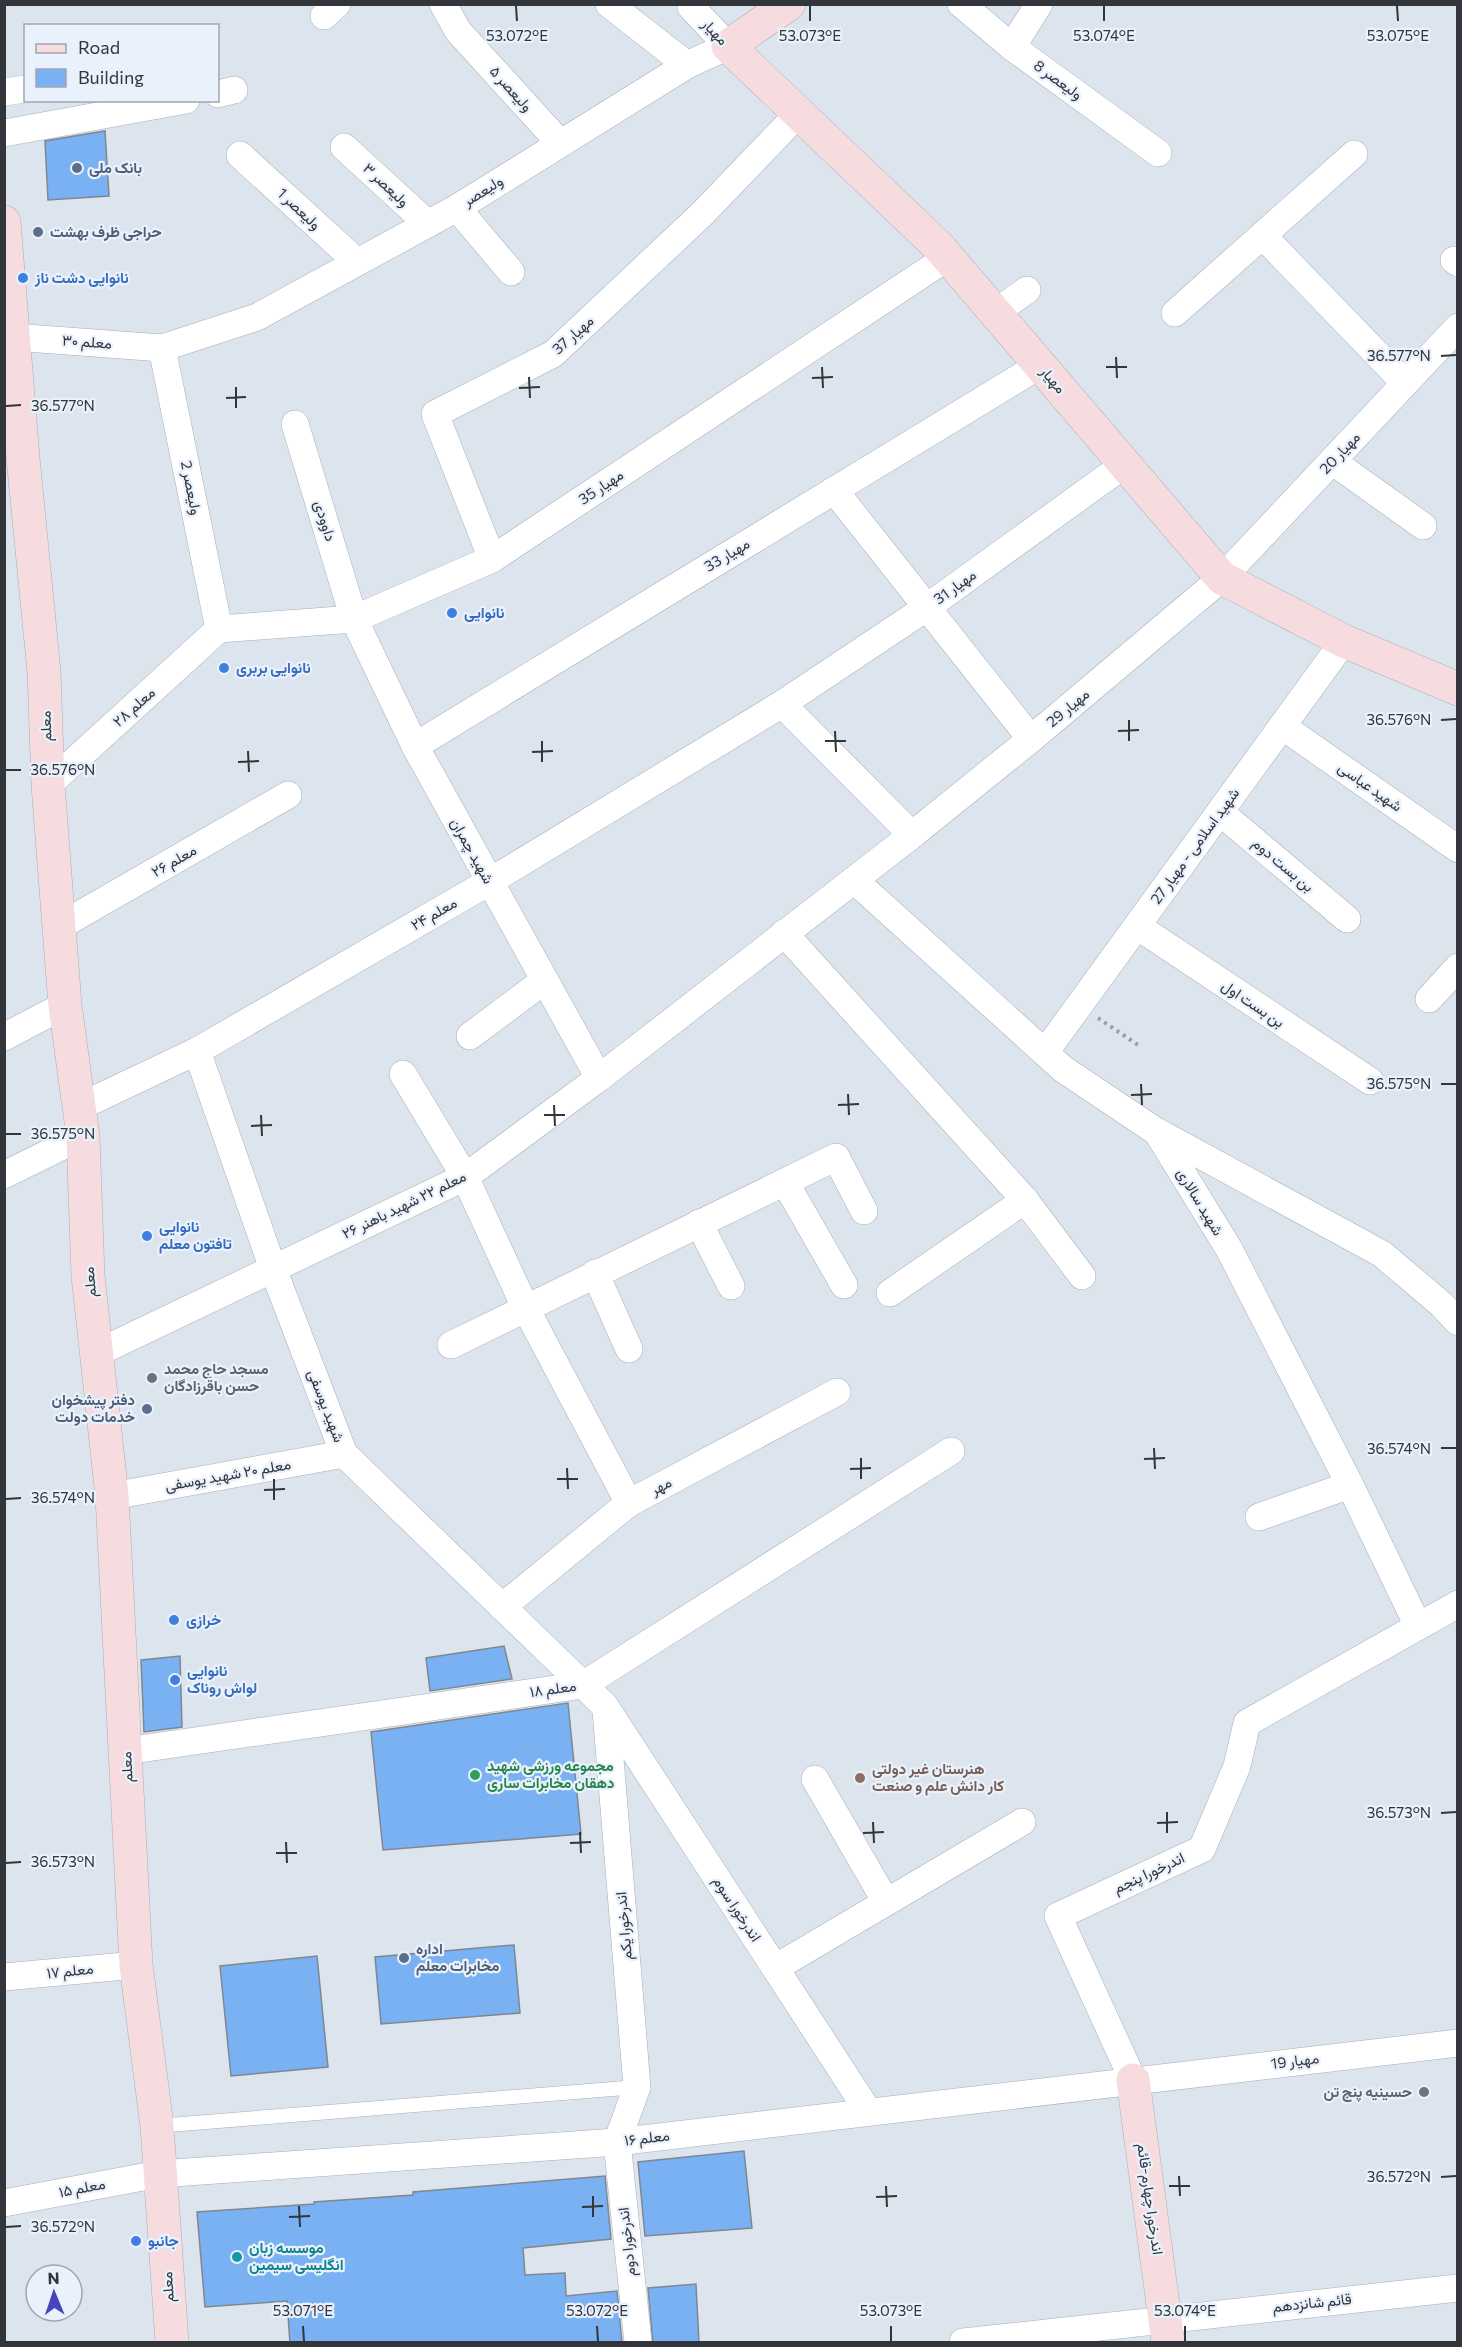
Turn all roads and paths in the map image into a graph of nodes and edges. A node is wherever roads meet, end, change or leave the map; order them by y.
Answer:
1 (443, 4) edge
2 (609, 4) edge
3 (789, 4) edge
4 (961, 4) edge
5 (1039, 4) edge
6 (691, 8) dead end
7 (728, 46) junction
8 (1012, 46) junction
9 (687, 65) junction
10 (24, 89) edge
11 (4, 92) edge
12 (171, 102) edge
13 (799, 113) junction
14 (4, 133) edge
15 (560, 143) junction
16 (344, 147) dead end
17 (1158, 153) dead end
18 (1354, 154) dead end
19 (240, 155) dead end
20 (457, 208) junction
21 (4, 222) edge
22 (428, 224) junction
23 (1264, 237) junction
24 (948, 257) junction
25 (357, 262) junction
26 (511, 272) dead end
27 (1028, 290) dead end
28 (995, 313) junction
29 (1175, 313) dead end
30 (1458, 327) edge
31 (9, 338) edge
32 (162, 348) junction
33 (1040, 365) junction
34 (1405, 383) junction
35 (295, 424) dead end
36 (1332, 461) junction
37 (1125, 464) junction
38 (834, 490) junction
39 (1423, 526) dead end
40 (492, 559) junction
41 (1222, 578) junction
42 (926, 608) junction
43 (354, 619) junction
44 (219, 629) junction
45 (1344, 641) junction
46 (1458, 688) edge
47 (782, 704) junction
48 (1282, 726) junction
49 (1031, 739) junction
50 (415, 746) junction
51 (48, 785) junction
52 (288, 795) dead end
53 (1220, 812) junction
54 (912, 835) junction
55 (1458, 849) edge
56 (855, 880) junction
57 (489, 882) junction
58 (1347, 919) dead end
59 (60, 926) junction
60 (1137, 926) junction
61 (784, 933) junction
62 (1458, 967) edge
63 (544, 980) junction
64 (1430, 999) dead end
65 (65, 1005) junction
66 (1080, 1006) junction
67 (470, 1036) dead end
68 (4, 1037) edge
69 (1141, 1047) dead end
70 (197, 1051) junction
71 (1046, 1051) junction
72 (403, 1074) dead end
73 (599, 1078) junction
74 (1370, 1081) dead end
75 (80, 1122) junction
76 (1157, 1132) junction
77 (4, 1175) edge
78 (465, 1177) junction
79 (785, 1182) junction
80 (1025, 1200) junction
81 (864, 1211) dead end
82 (699, 1223) junction
83 (273, 1269) junction
84 (595, 1273) junction
85 (1082, 1276) dead end
86 (844, 1285) dead end
87 (731, 1286) dead end
88 (890, 1293) dead end
89 (525, 1307) junction
90 (1452, 1307) edge
91 (451, 1345) dead end
92 (629, 1349) dead end
93 (97, 1353) junction
94 (837, 1392) dead end
95 (951, 1451) dead end
96 (344, 1454) junction
97 (1350, 1485) junction
98 (112, 1496) junction
99 (629, 1503) junction
100 (1259, 1517) dead end
101 (1458, 1604) edge
102 (502, 1607) junction
103 (1418, 1626) junction
104 (583, 1685) junction
105 (605, 1706) junction
106 (126, 1751) junction
107 (815, 1779) dead end
108 (1022, 1822) dead end
109 (886, 1902) junction
110 (136, 1965) junction
111 (775, 1968) junction
112 (4, 1977) edge
113 (1458, 2043) edge
114 (1134, 2080) junction
115 (637, 2087) junction
116 (868, 2111) junction
117 (157, 2126) junction
118 (616, 2142) junction
119 (159, 2174) junction
120 (4, 2203) edge
121 (1458, 2288) edge
122 (1167, 2330) edge
123 (172, 2343) edge
124 (638, 2343) edge
125 (963, 2343) edge

1 - 15 street, ولیعصر ۵
2 - 9 street
3 - 7 main road, ولیعصر
4 - 8 street, ولیعصر 8
5 - 8 street
6 - 7 street, مهیار
7 - 9 street, ولیعصر
7 - 13 main road, مهیار
8 - 17 street, ولیعصر 8
9 - 15 street, ولیعصر
10 - 11 street
12 - 14 street
13 - 24 main road, مهیار
13 - 40 street, مهیار 37
15 - 20 street, ولیعصر
16 - 22 street, ولیعصر ۳
18 - 23 street
19 - 25 street, ولیعصر 1
20 - 22 street, ولیعصر
20 - 26 street
21 - 31 main road, معلم
22 - 25 street, ولیعصر
23 - 29 street
23 - 34 street
24 - 28 main road, مهیار
24 - 40 street, مهیار 35
25 - 32 street, ولیعصر
27 - 28 street
28 - 33 main road, مهیار
30 - 34 street, مهیار 20
31 - 32 street, معلم ۳۰
31 - 51 main road, معلم
32 - 44 street, ولیعصر 2
33 - 37 main road, مهیار
33 - 38 street, مهیار 33
34 - 36 street, مهیار 20
35 - 43 street, داوودی
36 - 39 street
36 - 41 street, مهیار 20
37 - 41 main road, مهیار
37 - 42 street, مهیار 31
38 - 42 street
38 - 50 street, مهیار 33
40 - 43 street, مهیار 35
41 - 45 main road, مهیار
41 - 49 street, مهیار 29
42 - 47 street, مهیار 31
42 - 49 street
43 - 44 street, مهیار 35
43 - 50 street, شهید چمران
44 - 51 street, معلم ۲۸
45 - 46 main road, مهیار
45 - 48 street, شهید اسلامی - مهیار 27
47 - 54 street
47 - 57 street, معلم ۲۴
48 - 53 street, شهید اسلامی - مهیار 27
48 - 55 street, شهید عباسی
49 - 54 street, مهیار 29
50 - 57 street, شهید چمران
51 - 59 main road, معلم
52 - 59 street, معلم ۲۶
53 - 58 street, بن بست دوم
53 - 60 street, شهید اسلامی - مهیار 27
54 - 56 street, مهیار 29
56 - 61 street, معلم ۲۲ شهید باهنر ۲۶
56 - 71 street, شهید سالاری
57 - 63 street, شهید چمران
57 - 70 street, معلم ۲۴
59 - 65 main road, معلم
60 - 66 street, شهید اسلامی - مهیار 27
60 - 74 street, بن بست اول
61 - 73 street, معلم ۲۲ شهید باهنر ۲۶
61 - 80 street
62 - 64 street
63 - 67 street
63 - 73 street, شهید چمران
65 - 68 street
65 - 75 main road, معلم
66 - 69 path
66 - 71 street, شهید اسلامی - مهیار 27
70 - 75 street, معلم ۲۴
70 - 83 street, شهید یوسفی
71 - 76 street, شهید سالاری
72 - 78 street
73 - 78 street, معلم ۲۲ شهید باهنر ۲۶
75 - 77 street, معلم ۲۴
75 - 93 main road, معلم
76 - 90 street
76 - 97 street, شهید سالاری
78 - 83 street, معلم ۲۲ شهید باهنر ۲۶
78 - 89 street
79 - 81 street
79 - 82 street
79 - 86 street
80 - 85 street
80 - 88 street
82 - 84 street
82 - 87 street
83 - 93 street, معلم ۲۲ شهید باهنر ۲۶
83 - 96 street, شهید یوسفی
84 - 89 street
84 - 92 street
89 - 91 street
89 - 99 street
93 - 98 main road, معلم
94 - 99 street, مهر
95 - 104 street, معلم ۱۸
96 - 98 street, معلم ۲۰ شهید یوسفی
96 - 102 street, شهید یوسفی
97 - 100 street
97 - 103 street, شهید سالاری
98 - 106 main road, معلم
99 - 102 street, مهر
101 - 103 street
102 - 104 street, شهید یوسفی
103 - 114 street, اندرخورا پنجم
104 - 105 street, شهید یوسفی
104 - 106 street, معلم ۱۸
105 - 111 street, اندرخورا سوم
105 - 115 street, اندرخورا یکم
106 - 110 main road, معلم
107 - 109 street
108 - 109 street
109 - 111 street
110 - 112 street, معلم ١٧
110 - 117 main road, معلم
111 - 116 street, اندرخورا سوم
113 - 114 street, مهیار 19
114 - 116 street, معلم ۱۶
114 - 122 main road, اندرخورا چهارم-قائم
115 - 117 lane
115 - 118 street, اندرخورا یکم
116 - 118 street, معلم ۱۶
117 - 119 main road, معلم
118 - 119 street, معلم ۱۶
118 - 124 street, اندرخورا دوم
119 - 120 street, معلم ۱۵
119 - 123 main road, معلم
121 - 122 street, قائم شانزدهم
122 - 125 street, قائم شانزدهم

